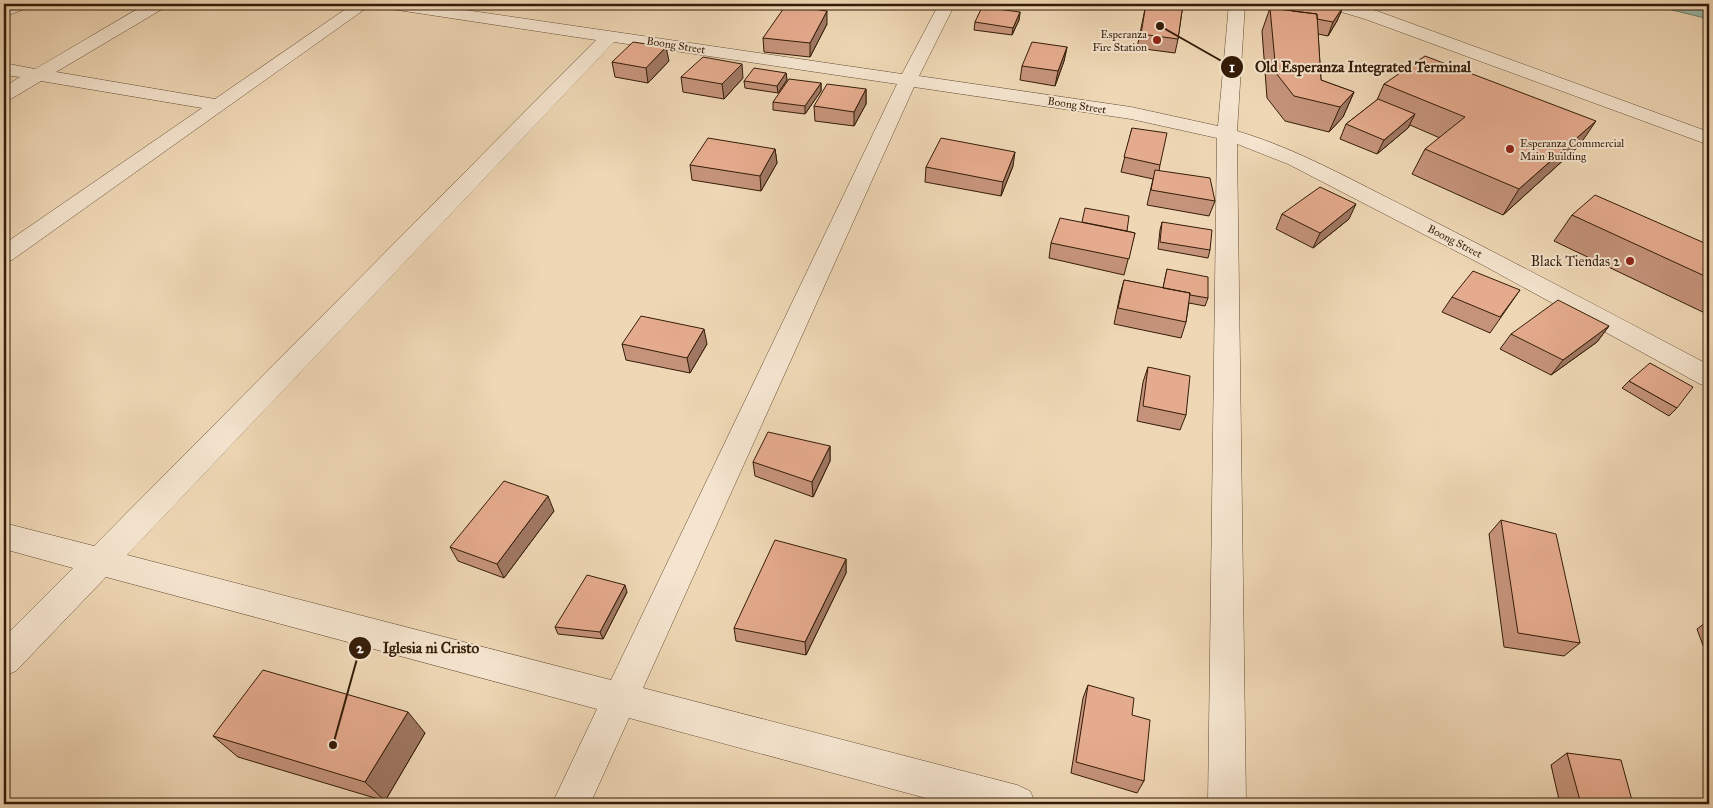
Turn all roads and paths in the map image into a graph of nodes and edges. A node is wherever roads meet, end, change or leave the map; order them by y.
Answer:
1 (21, 4) edge
2 (158, 4) edge
3 (364, 4) edge
4 (390, 4) edge
5 (947, 4) edge
6 (1237, 4) edge
7 (1334, 4) edge
8 (4, 12) edge
9 (611, 35) junction
10 (4, 69) edge
11 (38, 75) junction
12 (908, 80) junction
13 (4, 95) edge
14 (219, 105) junction
15 (1227, 134) junction
16 (1709, 139) edge
17 (4, 255) edge
18 (1709, 377) edge
19 (4, 536) edge
20 (100, 561) junction
21 (4, 660) edge
22 (620, 699) junction
23 (571, 804) edge
24 (1017, 804) edge
25 (1227, 804) edge

1 - 8 street
2 - 11 street
3 - 14 street
4 - 9 street, Boong Street
5 - 12 street
6 - 15 street
7 - 16 street
9 - 12 street, Boong Street
9 - 20 street
10 - 11 street
11 - 13 street
11 - 14 street
12 - 15 street, Boong Street
12 - 22 street
14 - 17 street
15 - 18 street, Boong Street
15 - 25 street
19 - 20 street
20 - 21 street
20 - 22 street
22 - 23 street
22 - 24 street

